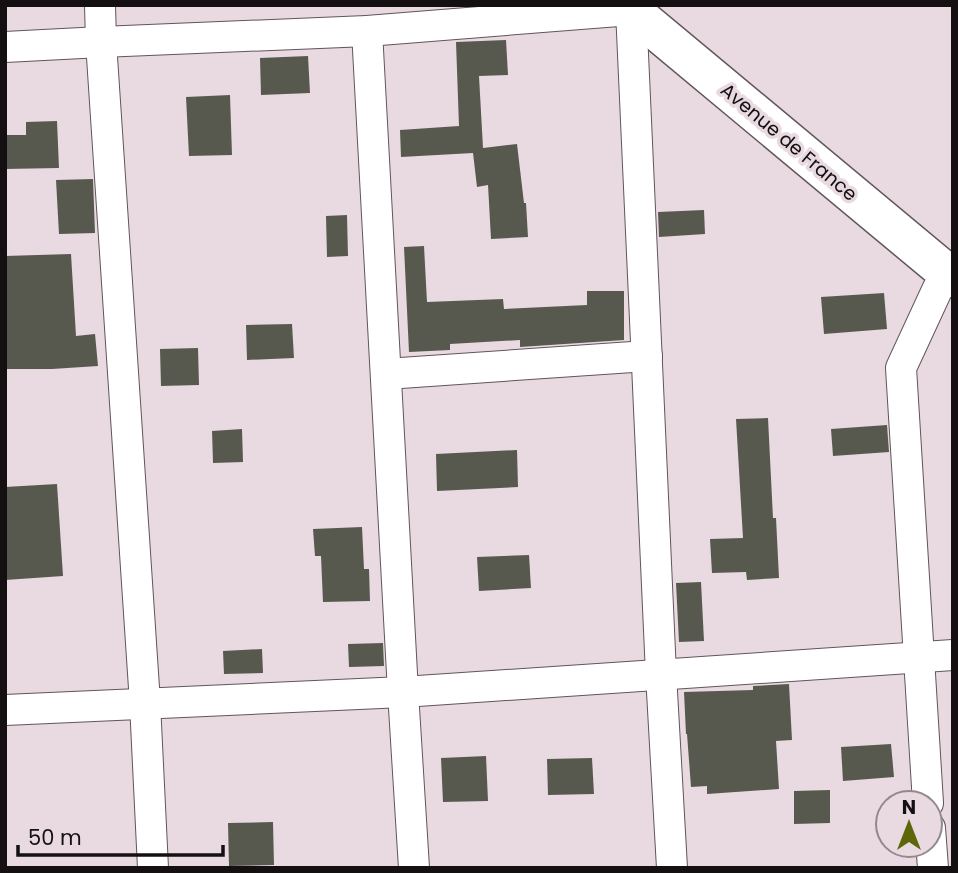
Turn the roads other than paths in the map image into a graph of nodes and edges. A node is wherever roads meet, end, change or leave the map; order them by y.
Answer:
1 (100, 5) edge
2 (628, 8) edge
3 (367, 31) junction
4 (101, 42) junction
5 (5, 47) edge
6 (945, 283) edge
7 (647, 356) junction
8 (386, 374) junction
9 (953, 655) edge
10 (919, 657) junction
11 (661, 674) junction
12 (403, 692) junction
13 (145, 703) junction
14 (5, 710) edge
15 (927, 789) edge
16 (153, 868) edge
17 (414, 868) edge
18 (672, 868) edge

1 - 4 street
2 - 3 street
2 - 6 main road, Avenue de France
2 - 7 street
3 - 4 street
3 - 8 street
4 - 5 street
4 - 13 street
6 - 10 street
7 - 8 street
7 - 11 street
8 - 12 street
9 - 10 street
10 - 11 street
10 - 15 street
11 - 12 street
11 - 18 street
12 - 13 street
12 - 17 street
13 - 14 street
13 - 16 street

